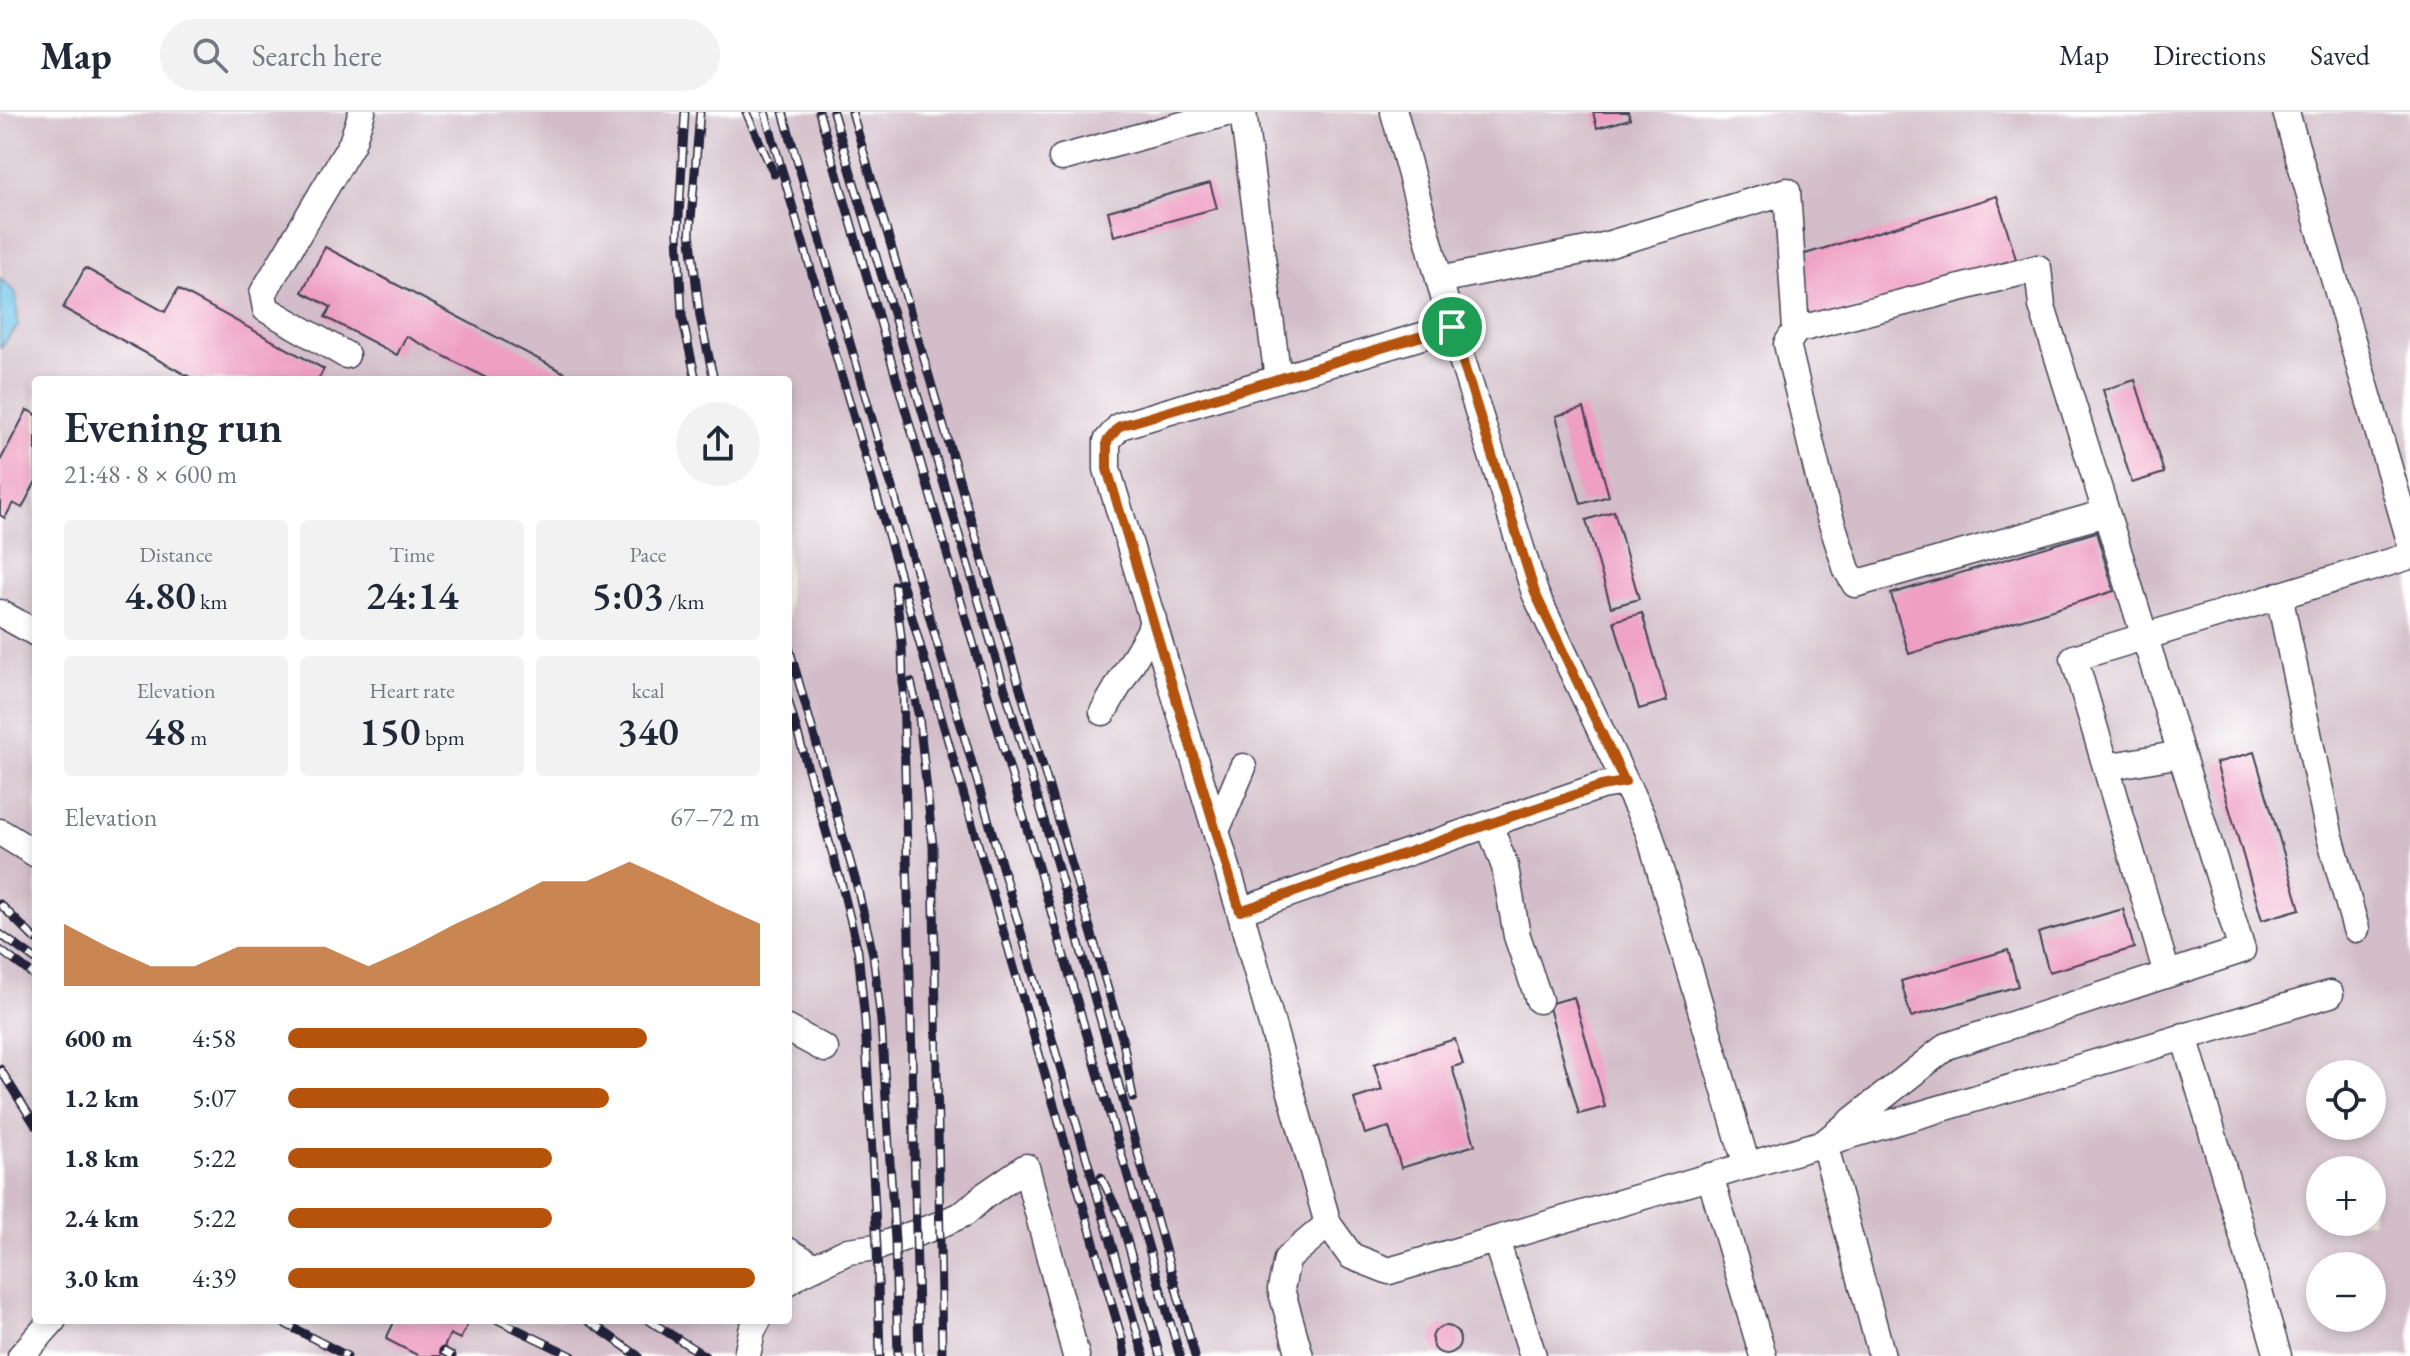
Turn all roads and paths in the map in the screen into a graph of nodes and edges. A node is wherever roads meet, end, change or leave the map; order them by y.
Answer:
1 (362, 112) edge
2 (1230, 112) edge
3 (1243, 112) edge
4 (1394, 112) edge
5 (2286, 112) edge
6 (1062, 158) dead end
7 (1439, 280) junction
8 (1452, 327) junction
9 (1796, 330) junction
10 (346, 355) dead end
11 (1278, 379) junction
12 (2106, 513) junction
13 (2410, 541) edge
14 (2410, 556) edge
15 (2279, 595) junction
16 (0, 613) edge
17 (1153, 619) junction
18 (32, 631) edge
19 (2145, 636) junction
20 (1103, 712) dead end
21 (2181, 754) junction
22 (1243, 767) dead end
23 (2106, 767) junction
24 (1625, 782) junction
25 (1489, 824) junction
26 (1216, 831) junction
27 (0, 832) edge
28 (32, 852) edge
29 (1240, 911) junction
30 (2356, 929) dead end
31 (2167, 974) junction
32 (2330, 994) dead end
33 (1539, 1000) dead end
34 (792, 1031) edge
35 (2184, 1036) junction
36 (825, 1049) dead end
37 (1824, 1143) junction
38 (1747, 1166) junction
39 (1710, 1176) junction
40 (1328, 1224) junction
41 (1496, 1240) junction
42 (792, 1253) edge
43 (815, 1267) junction
44 (792, 1280) edge
45 (49, 1324) edge
46 (756, 1324) edge
47 (0, 1349) edge
48 (12, 1356) edge
49 (21, 1356) edge
50 (747, 1356) edge
51 (1076, 1356) edge
52 (1300, 1356) edge
53 (1533, 1356) edge
54 (1763, 1356) edge
55 (1882, 1356) edge
56 (2278, 1356) edge

1 - 10 street
2 - 6 street
3 - 11 street
4 - 7 street
5 - 13 street
7 - 8 street
7 - 9 street
8 - 11 street
8 - 24 street
9 - 12 street
9 - 12 street
11 - 17 street
12 - 19 street
14 - 15 street
15 - 19 street
15 - 30 street
16 - 18 street
17 - 20 street
17 - 26 street
19 - 21 street
19 - 23 street
21 - 23 street
21 - 31 street
22 - 26 street
23 - 31 street
24 - 25 street
24 - 38 street
25 - 29 street
25 - 33 street
26 - 29 street
27 - 28 street
29 - 40 street
31 - 37 street
32 - 35 street
34 - 36 street
35 - 37 street
35 - 56 street
37 - 38 street
37 - 55 street
38 - 39 street
39 - 41 street
39 - 54 street
40 - 41 street
40 - 52 street
41 - 53 street
42 - 43 street
43 - 44 street
43 - 51 street
45 - 49 street
46 - 50 street
47 - 48 street

